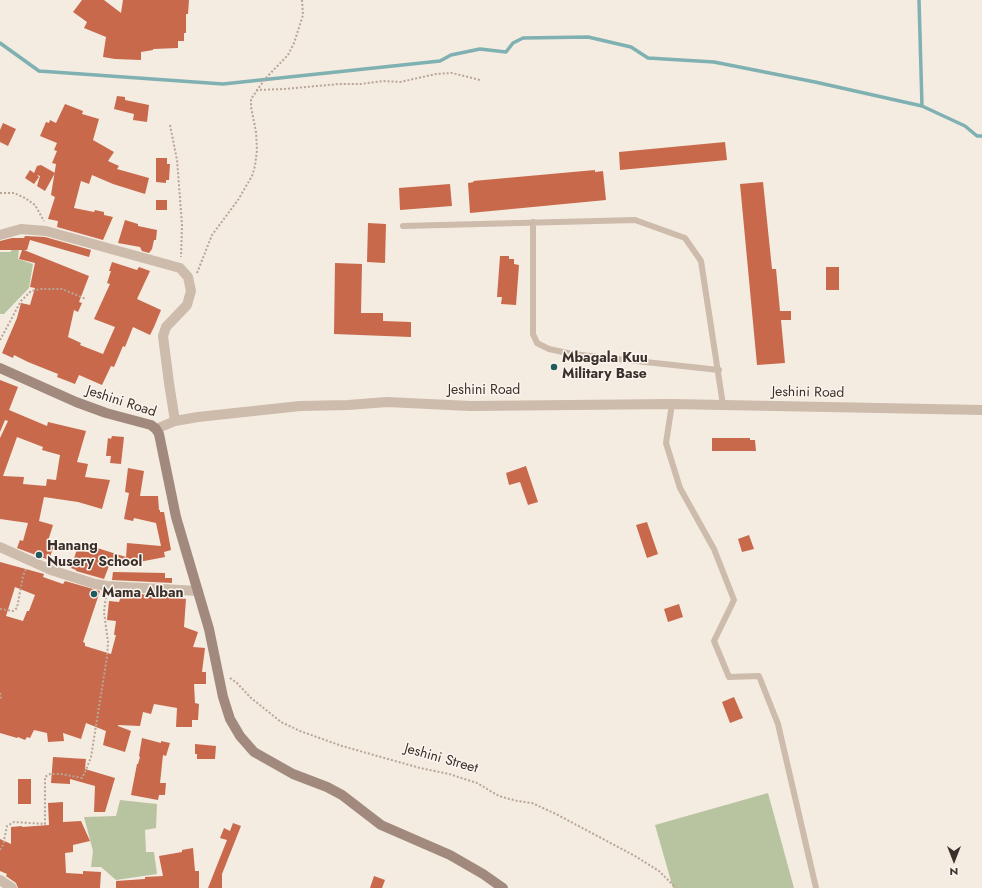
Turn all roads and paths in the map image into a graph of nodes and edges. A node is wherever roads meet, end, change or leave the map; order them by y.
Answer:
1 (302, 0) edge
2 (480, 80) dead end
3 (256, 90) junction
4 (170, 125) dead end
5 (0, 193) edge
6 (533, 222) junction
7 (403, 226) dead end
8 (46, 230) junction
9 (0, 235) edge
10 (180, 268) junction
11 (191, 285) junction
12 (86, 299) dead end
13 (0, 340) edge
14 (0, 368) edge
15 (718, 370) junction
16 (672, 404) junction
17 (724, 405) junction
18 (982, 410) edge
19 (175, 421) junction
20 (156, 429) junction
21 (0, 547) edge
22 (30, 560) junction
23 (107, 586) junction
24 (198, 591) junction
25 (0, 609) edge
26 (218, 671) junction
27 (0, 693) edge
28 (0, 700) edge
29 (0, 850) edge
30 (0, 880) edge
31 (12, 888) edge
32 (503, 888) edge
33 (676, 888) edge
34 (816, 888) edge

1 - 3 path
2 - 3 path
3 - 11 path
4 - 10 path
5 - 8 path
6 - 7 lane
6 - 15 lane
6 - 15 lane
8 - 9 street
8 - 10 street
10 - 11 street
11 - 19 street
12 - 13 path
14 - 20 street, Jeshini Road
15 - 17 lane
16 - 17 street, Jeshini Road
16 - 19 street, Jeshini Road
16 - 34 lane
17 - 18 street, Jeshini Road
19 - 20 street, Jeshini Road
20 - 24 street
21 - 22 street
22 - 23 street
22 - 25 path
23 - 24 street
23 - 29 path
24 - 26 street
26 - 32 street
26 - 33 path, Jeshini Street
27 - 28 path
30 - 31 street

